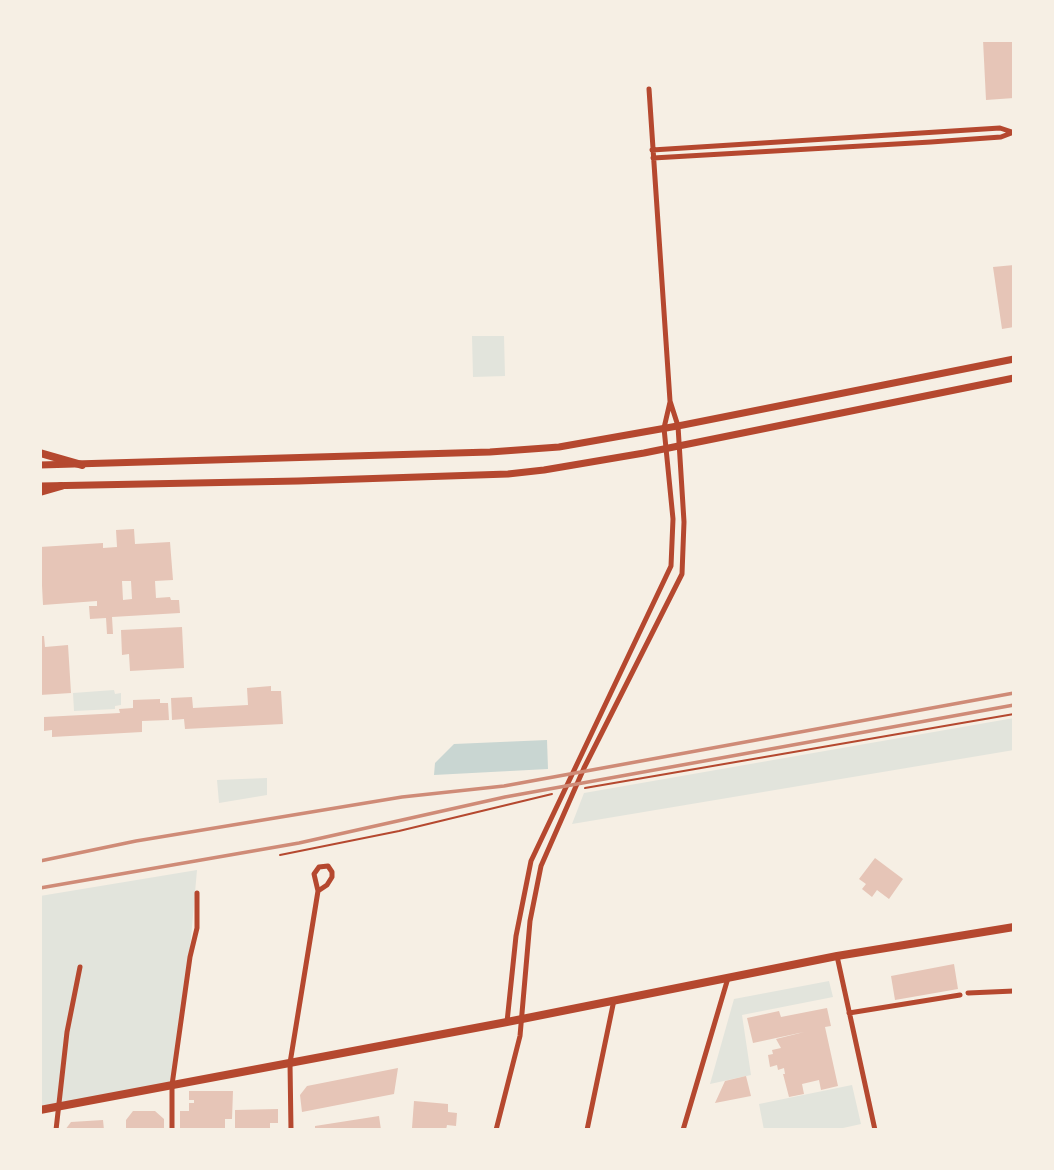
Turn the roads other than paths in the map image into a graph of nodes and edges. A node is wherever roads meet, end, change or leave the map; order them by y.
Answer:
1 (649, 89) dead end
2 (1013, 132) edge
3 (652, 150) junction
4 (653, 158) junction
5 (1014, 359) edge
6 (1014, 378) edge
7 (670, 401) junction
8 (678, 426) junction
9 (664, 428) junction
10 (678, 446) junction
11 (666, 448) junction
12 (40, 453) edge
13 (40, 465) edge
14 (82, 465) junction
15 (40, 486) edge
16 (61, 486) junction
17 (40, 492) edge
18 (318, 891) junction
19 (197, 892) dead end
20 (1014, 927) edge
21 (837, 956) junction
22 (80, 967) dead end
23 (728, 978) junction
24 (1014, 991) edge
25 (968, 993) dead end
26 (960, 995) dead end
27 (614, 1000) junction
28 (849, 1013) junction
29 (522, 1018) junction
30 (507, 1022) junction
31 (290, 1063) junction
32 (172, 1085) junction
33 (57, 1107) junction
34 (40, 1110) edge
35 (56, 1130) edge
36 (172, 1130) edge
37 (291, 1130) edge
38 (496, 1130) edge
39 (587, 1130) edge
40 (684, 1130) edge
41 (875, 1130) edge

1 - 3 street
2 - 3 street
2 - 4 street
3 - 4 street
4 - 7 street
5 - 8 main road
6 - 10 main road
7 - 8 street
7 - 9 street
8 - 9 main road
8 - 10 street
9 - 11 street
9 - 14 main road
10 - 11 main road
10 - 29 street
11 - 16 main road
11 - 30 street
12 - 14 main road
13 - 14 main road
15 - 16 main road
16 - 17 main road
18 - 18 street
18 - 31 street
19 - 32 street
20 - 21 main road
21 - 23 main road
21 - 28 street
22 - 33 street
23 - 27 main road
23 - 40 street
24 - 25 street
26 - 28 street
27 - 29 main road
27 - 39 street
28 - 41 street
29 - 30 main road
29 - 38 street
30 - 31 main road
31 - 32 main road
31 - 37 street
32 - 33 main road
32 - 36 street
33 - 34 main road
33 - 35 street

